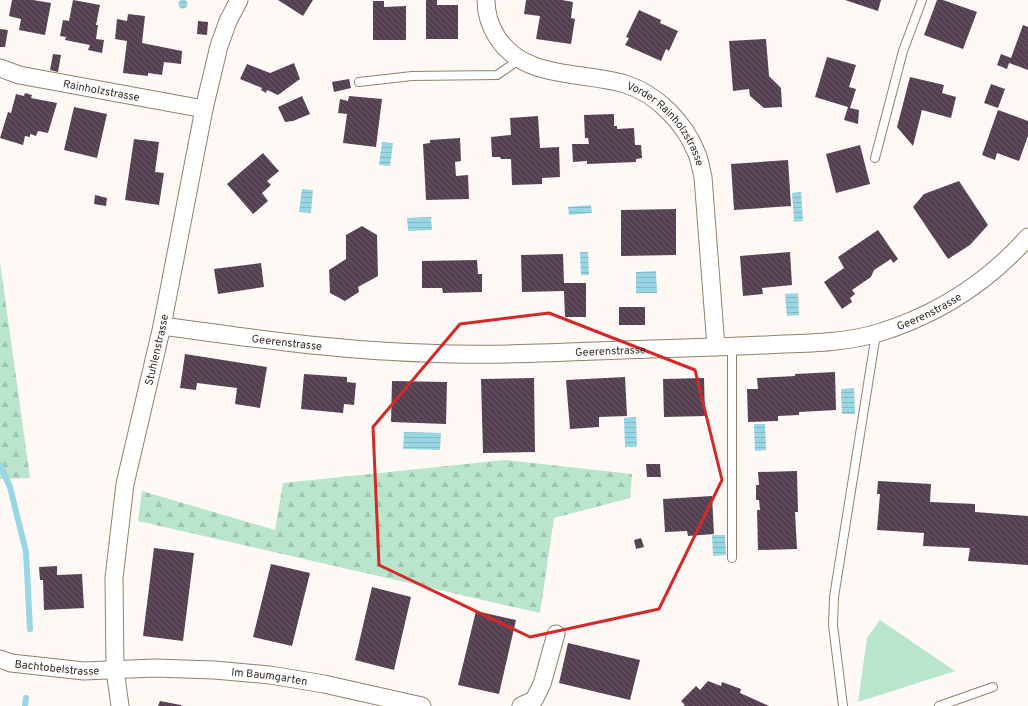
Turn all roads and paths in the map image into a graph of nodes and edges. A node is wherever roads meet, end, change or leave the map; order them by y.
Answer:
1 (239, 0) edge
2 (486, 0) edge
3 (922, 0) edge
4 (519, 60) junction
5 (0, 68) edge
6 (359, 82) dead end
7 (204, 109) junction
8 (875, 158) dead end
9 (1028, 237) edge
10 (162, 326) junction
11 (876, 334) junction
12 (724, 346) junction
13 (732, 558) dead end
14 (556, 634) dead end
15 (0, 659) edge
16 (115, 670) junction
17 (993, 687) dead end
18 (120, 706) edge
19 (422, 706) edge
20 (522, 706) edge
21 (844, 706) edge
22 (939, 706) edge

1 - 7 street, Stuhlenstrasse
2 - 4 street, Vorder Rainholzstrasse
3 - 8 lane
4 - 6 lane
4 - 12 street, Vorder Rainholzstrasse
5 - 7 street, Rainholzstrasse
7 - 10 street, Stuhlenstrasse
9 - 11 street, Geerenstrasse
10 - 12 street, Geerenstrasse
10 - 16 street, Stuhlenstrasse
11 - 12 street, Geerenstrasse
11 - 21 lane
12 - 13 lane
14 - 20 street
15 - 16 street, Bachtobelstrasse
16 - 18 street, Stuhlenstrasse
16 - 19 street, Im Baumgarten
17 - 22 lane

